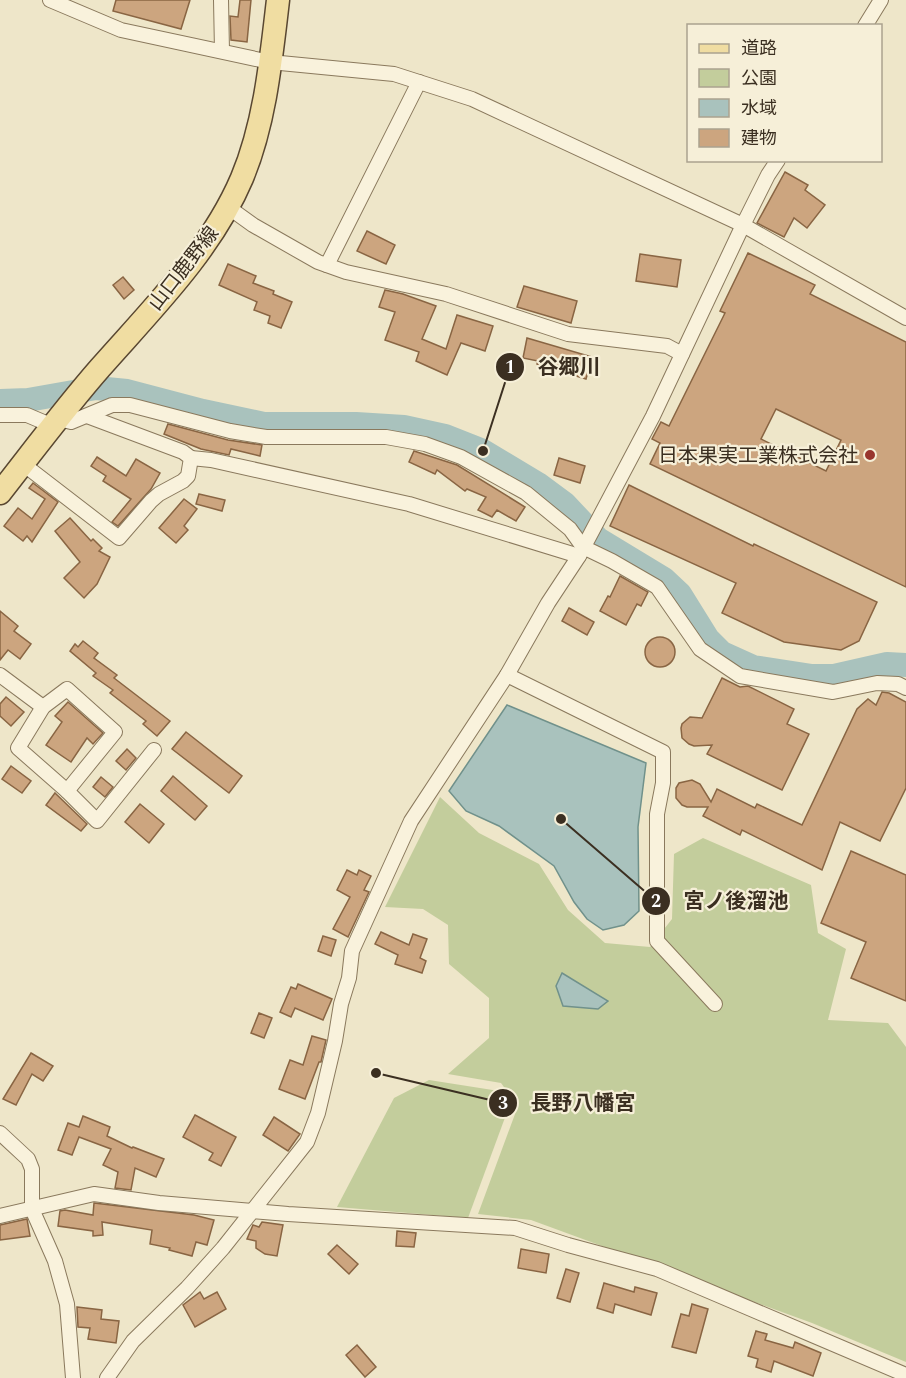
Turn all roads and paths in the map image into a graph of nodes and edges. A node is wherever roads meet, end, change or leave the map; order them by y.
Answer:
1 (50, 0) edge
2 (221, 0) edge
3 (278, 0) edge
4 (881, 0) edge
5 (866, 24) edge
6 (222, 51) junction
7 (270, 62) junction
8 (419, 82) junction
9 (777, 162) edge
10 (228, 207) junction
11 (743, 225) junction
12 (327, 265) junction
13 (906, 318) edge
14 (682, 354) junction
15 (0, 415) edge
16 (67, 417) junction
17 (191, 458) junction
18 (23, 464) junction
19 (0, 493) edge
20 (583, 548) junction
21 (0, 675) edge
22 (507, 675) junction
23 (906, 688) edge
24 (43, 707) junction
25 (154, 750) dead end
26 (67, 791) junction
27 (715, 1004) dead end
28 (0, 1133) edge
29 (32, 1209) junction
30 (254, 1210) junction
31 (0, 1216) edge
32 (906, 1375) edge
33 (73, 1378) edge
34 (107, 1378) edge

1 - 6 street
2 - 6 street
3 - 7 main road, 山口鹿野線
4 - 5 street
6 - 7 street
7 - 8 street
7 - 10 main road, 山口鹿野線
8 - 11 street
8 - 12 street
9 - 11 street
10 - 12 street
10 - 16 main road, 山口鹿野線
11 - 13 street
11 - 14 street
12 - 14 street
14 - 20 street
15 - 16 street
16 - 17 street
16 - 18 main road, 山口鹿野線
16 - 20 street
17 - 18 street
17 - 20 street
18 - 19 main road, 山口鹿野線
20 - 22 street
20 - 23 street
21 - 24 street
22 - 27 street
22 - 30 street
24 - 26 street
24 - 26 street
25 - 26 street
28 - 29 street
29 - 30 street
29 - 31 street
29 - 33 street
30 - 32 street
30 - 34 street

